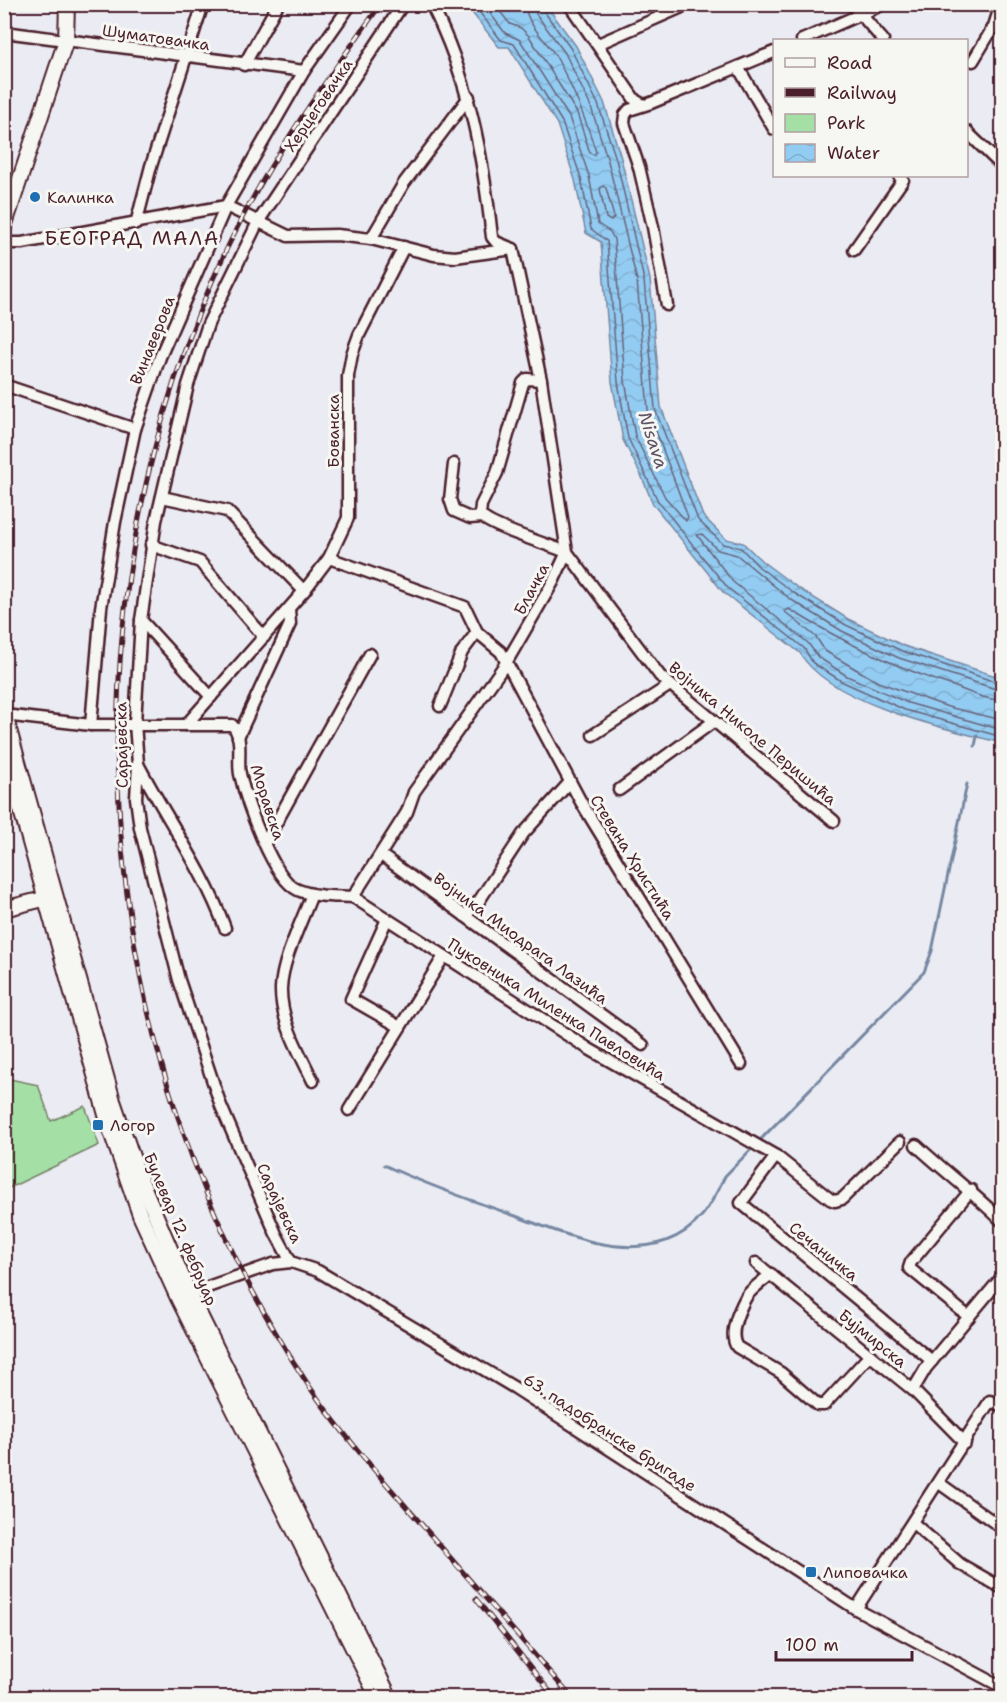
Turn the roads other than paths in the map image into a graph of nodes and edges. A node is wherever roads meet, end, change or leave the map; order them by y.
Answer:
1 (67, 4) edge
2 (202, 4) edge
3 (278, 4) edge
4 (351, 4) edge
5 (403, 4) edge
6 (431, 4) edge
7 (569, 4) edge
8 (665, 4) edge
9 (689, 4) edge
10 (852, 4) edge
11 (884, 4) edge
12 (1001, 4) edge
13 (861, 16) junction
14 (663, 17) junction
15 (4, 32) edge
16 (804, 39) edge
17 (882, 39) edge
18 (66, 40) junction
19 (598, 44) junction
20 (773, 52) edge
21 (186, 56) junction
22 (973, 61) dead end
23 (244, 65) junction
24 (738, 67) junction
25 (304, 71) junction
26 (469, 97) junction
27 (642, 104) junction
28 (773, 127) edge
29 (968, 133) edge
30 (1002, 166) edge
31 (902, 177) edge
32 (226, 206) junction
33 (258, 222) junction
34 (136, 224) junction
35 (4, 227) edge
36 (371, 239) junction
37 (4, 243) edge
38 (404, 247) junction
39 (513, 249) junction
40 (854, 250) dead end
41 (667, 305) dead end
42 (541, 380) junction
43 (4, 384) edge
44 (135, 429) junction
45 (454, 464) dead end
46 (162, 496) junction
47 (482, 517) junction
48 (151, 545) junction
49 (567, 552) junction
50 (329, 558) junction
51 (304, 591) junction
52 (289, 609) junction
53 (141, 620) junction
54 (477, 632) junction
55 (264, 637) junction
56 (370, 654) dead end
57 (506, 663) junction
58 (670, 685) junction
59 (212, 697) junction
60 (440, 706) dead end
61 (5, 714) edge
62 (714, 722) junction
63 (135, 723) junction
64 (91, 725) junction
65 (186, 725) junction
66 (593, 735) dead end
67 (238, 737) junction
68 (4, 749) edge
69 (138, 764) junction
70 (570, 782) junction
71 (619, 790) dead end
72 (834, 821) dead end
73 (266, 841) junction
74 (381, 855) junction
75 (312, 894) junction
76 (50, 897) junction
77 (353, 897) junction
78 (4, 909) edge
79 (465, 916) junction
80 (387, 919) junction
81 (225, 928) dead end
82 (444, 956) junction
83 (400, 1027) junction
84 (643, 1045) dead end
85 (741, 1064) dead end
86 (313, 1081) dead end
87 (349, 1110) dead end
88 (900, 1142) dead end
89 (916, 1145) dead end
90 (776, 1156) junction
91 (971, 1190) junction
92 (1002, 1221) edge
93 (291, 1262) junction
94 (756, 1263) dead end
95 (771, 1274) junction
96 (1002, 1277) edge
97 (183, 1296) junction
98 (969, 1317) junction
99 (870, 1355) junction
100 (932, 1361) junction
101 (913, 1390) junction
102 (1002, 1406) edge
103 (965, 1443) junction
104 (939, 1483) junction
105 (913, 1523) junction
106 (1002, 1528) edge
107 (1002, 1588) edge
108 (856, 1608) junction
109 (1002, 1687) edge
110 (378, 1698) edge
111 (390, 1698) edge

1 - 18 main road
2 - 21 street
3 - 23 street
4 - 25 street, Винаверова
5 - 33 street, Херцеговачка
6 - 26 street
7 - 19 street
8 - 14 street
9 - 14 street
10 - 13 street
11 - 13 street
12 - 22 street
13 - 16 street
13 - 17 street
14 - 19 street
15 - 18 street, Шуматовачка
18 - 21 street, Шуматовачка
18 - 35 main road
19 - 27 street
20 - 24 street
21 - 23 street, Шуматовачка
21 - 34 street
23 - 25 street, Шуматовачка
24 - 27 street
24 - 28 street
25 - 32 street, Винаверова
26 - 36 street
26 - 39 street
27 - 41 street
29 - 30 street
31 - 40 street
32 - 33 street
32 - 34 street
32 - 44 street, Винаверова
33 - 36 street
33 - 46 street, Сарајевска
34 - 37 street
36 - 38 street
38 - 39 street
38 - 50 street, Бованска
39 - 42 street, Блачка
42 - 47 street
42 - 49 street, Блачка
43 - 44 street
44 - 64 street, Винаверова
45 - 47 street
46 - 48 street, Сарајевска
46 - 51 street
47 - 49 street
48 - 53 street, Сарајевска
48 - 55 street
49 - 57 street, Блачка
49 - 58 street, Војника Николе Перишића
50 - 51 street, Бованска
50 - 54 street
51 - 52 street, Бованска
52 - 55 street, Бованска
52 - 67 street, Бованска
53 - 59 street
53 - 63 street, Сарајевска
54 - 57 street, Стевана Христића
54 - 60 street
55 - 59 street, Бованска
56 - 73 street
57 - 70 street, Стевана Христића
57 - 74 street, Блачка
58 - 62 street, Војника Николе Перишића
58 - 66 street
59 - 65 street, Бованска
61 - 64 street
61 - 76 main road, Булевар 12. фебруар
62 - 71 street
62 - 72 street, Војника Николе Перишића
63 - 64 street
63 - 65 street
63 - 69 street, Сарајевска
65 - 67 street
67 - 73 street, Моравска
68 - 76 main road, Булевар 12. фебруар
69 - 81 street
69 - 93 street, Сарајевска
70 - 79 street
70 - 85 street, Стевана Христића
73 - 75 street, Моравска
74 - 77 street, Блачка
74 - 79 street, Војника Миодрага Лазића
75 - 77 street, Моравска
75 - 86 street
76 - 78 main road
76 - 97 main road, Булевар 12. фебруар
77 - 80 street, Пуковника Миленка Павловића
79 - 84 street, Војника Миодрага Лазића
80 - 82 street, Пуковника Миленка Павловића
80 - 83 street
82 - 83 street
82 - 90 street, Пуковника Миленка Павловића
83 - 87 street
88 - 90 street, Пуковника Миленка Павловића
89 - 91 street
90 - 100 street, Сечаничка
91 - 92 street
91 - 98 street
93 - 97 street
93 - 108 street, 63. падобранске бригаде
94 - 95 street, Бујмирска
95 - 99 street, Бујмирска
95 - 99 street
96 - 98 street
97 - 110 main road, Булевар 12. фебруар
97 - 111 main road, Булевар 12. фебруар
98 - 100 street
99 - 101 street, Бујмирска
100 - 101 street
101 - 103 street, Бујмирска
102 - 103 street
103 - 104 street
104 - 105 street
104 - 106 street
105 - 107 street
105 - 108 street
108 - 109 street, 63. падобранске бригаде

